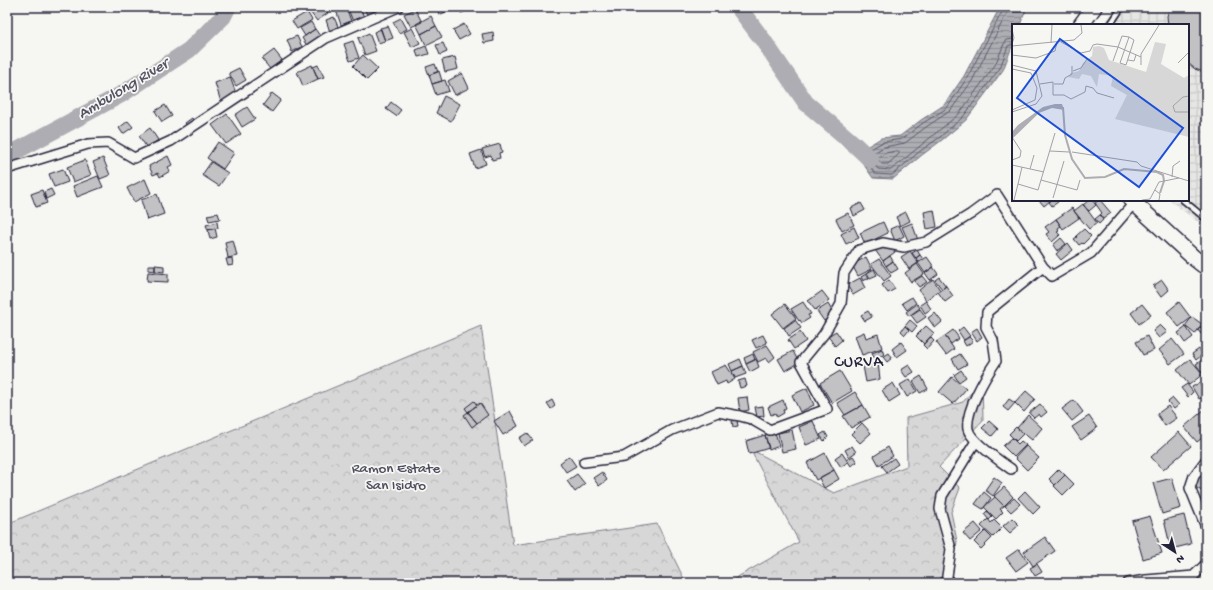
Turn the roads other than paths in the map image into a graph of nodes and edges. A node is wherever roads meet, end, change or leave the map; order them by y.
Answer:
1 (398, 7) edge
2 (1094, 7) edge
3 (1122, 7) edge
4 (1082, 24) edge
5 (1111, 24) edge
6 (7, 169) edge
7 (1132, 201) edge
8 (1184, 201) edge
9 (1206, 219) edge
10 (1206, 266) edge
11 (1043, 267) junction
12 (976, 441) junction
13 (1206, 460) edge
14 (584, 462) dead end
15 (1011, 469) dead end
16 (1206, 527) edge
17 (1206, 564) edge
18 (1194, 576) junction
19 (946, 583) edge
20 (1128, 583) edge
21 (1186, 583) edge

1 - 6 street
2 - 4 main road
3 - 5 lane
7 - 10 main road
7 - 11 street
8 - 9 lane
11 - 12 street
11 - 14 street
12 - 15 street
12 - 19 street
13 - 16 street
17 - 18 street
18 - 20 street
18 - 21 street

